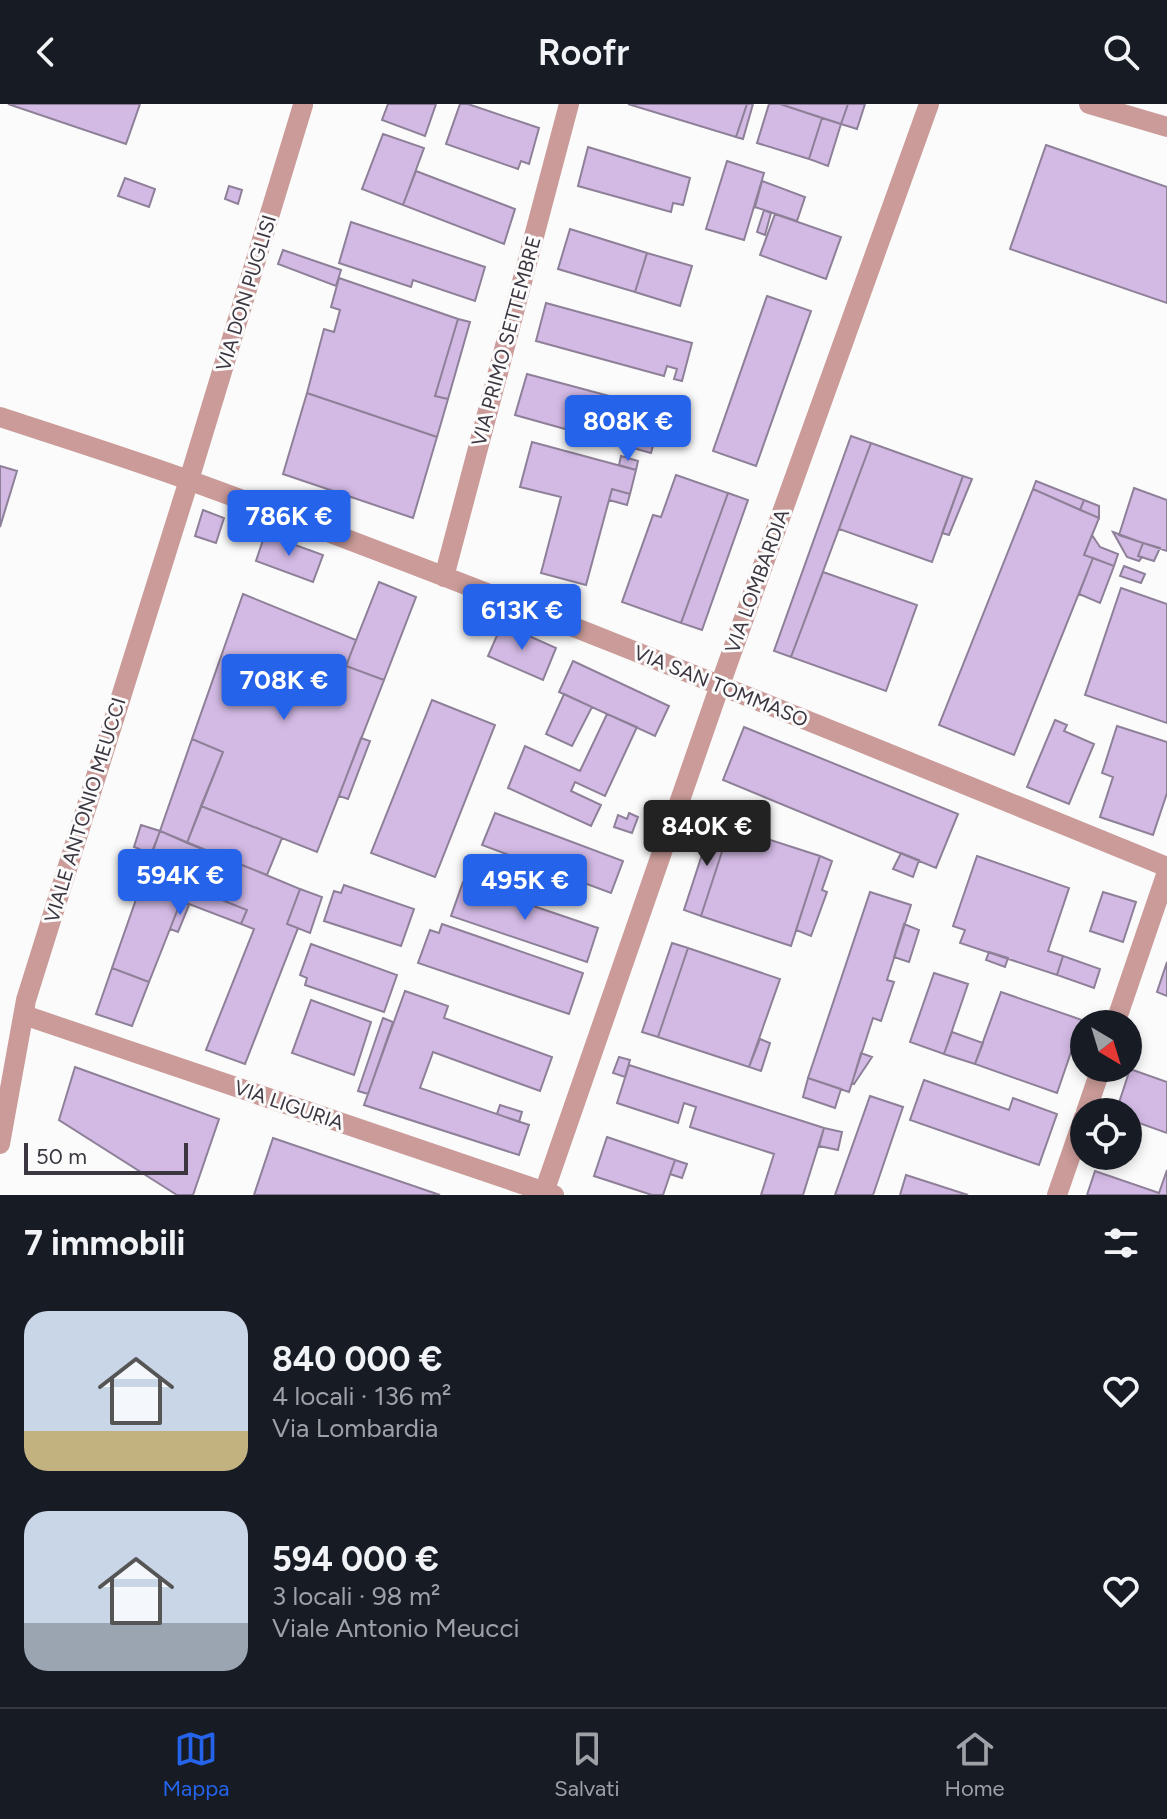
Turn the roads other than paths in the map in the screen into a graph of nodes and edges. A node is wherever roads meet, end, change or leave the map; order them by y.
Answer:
1 (569, 104) edge
2 (929, 104) edge
3 (1089, 104) edge
4 (303, 105) edge
5 (1167, 127) edge
6 (0, 417) edge
7 (189, 480) junction
8 (444, 577) junction
9 (720, 685) junction
10 (1167, 870) edge
11 (1120, 1010) edge
12 (24, 1015) junction
13 (0, 1144) edge
14 (1070, 1157) edge
15 (547, 1194) edge
16 (1057, 1195) edge

1 - 8 street, VIA PRIMO SETTEMBRE
2 - 9 street, VIA LOMBARDIA
3 - 5 street
4 - 7 street, VIA DON PUGLISI
6 - 7 street, VIA SAN TOMMASO
7 - 8 street, VIA SAN TOMMASO
7 - 12 street, VIALE ANTONIO MEUCCI
8 - 9 street, VIA SAN TOMMASO
9 - 10 street, VIA SAN TOMMASO
9 - 15 street, VIA LOMBARDIA
10 - 11 street
12 - 13 street, VIALE ANTONIO MEUCCI
12 - 15 street, VIA LIGURIA
14 - 16 street

